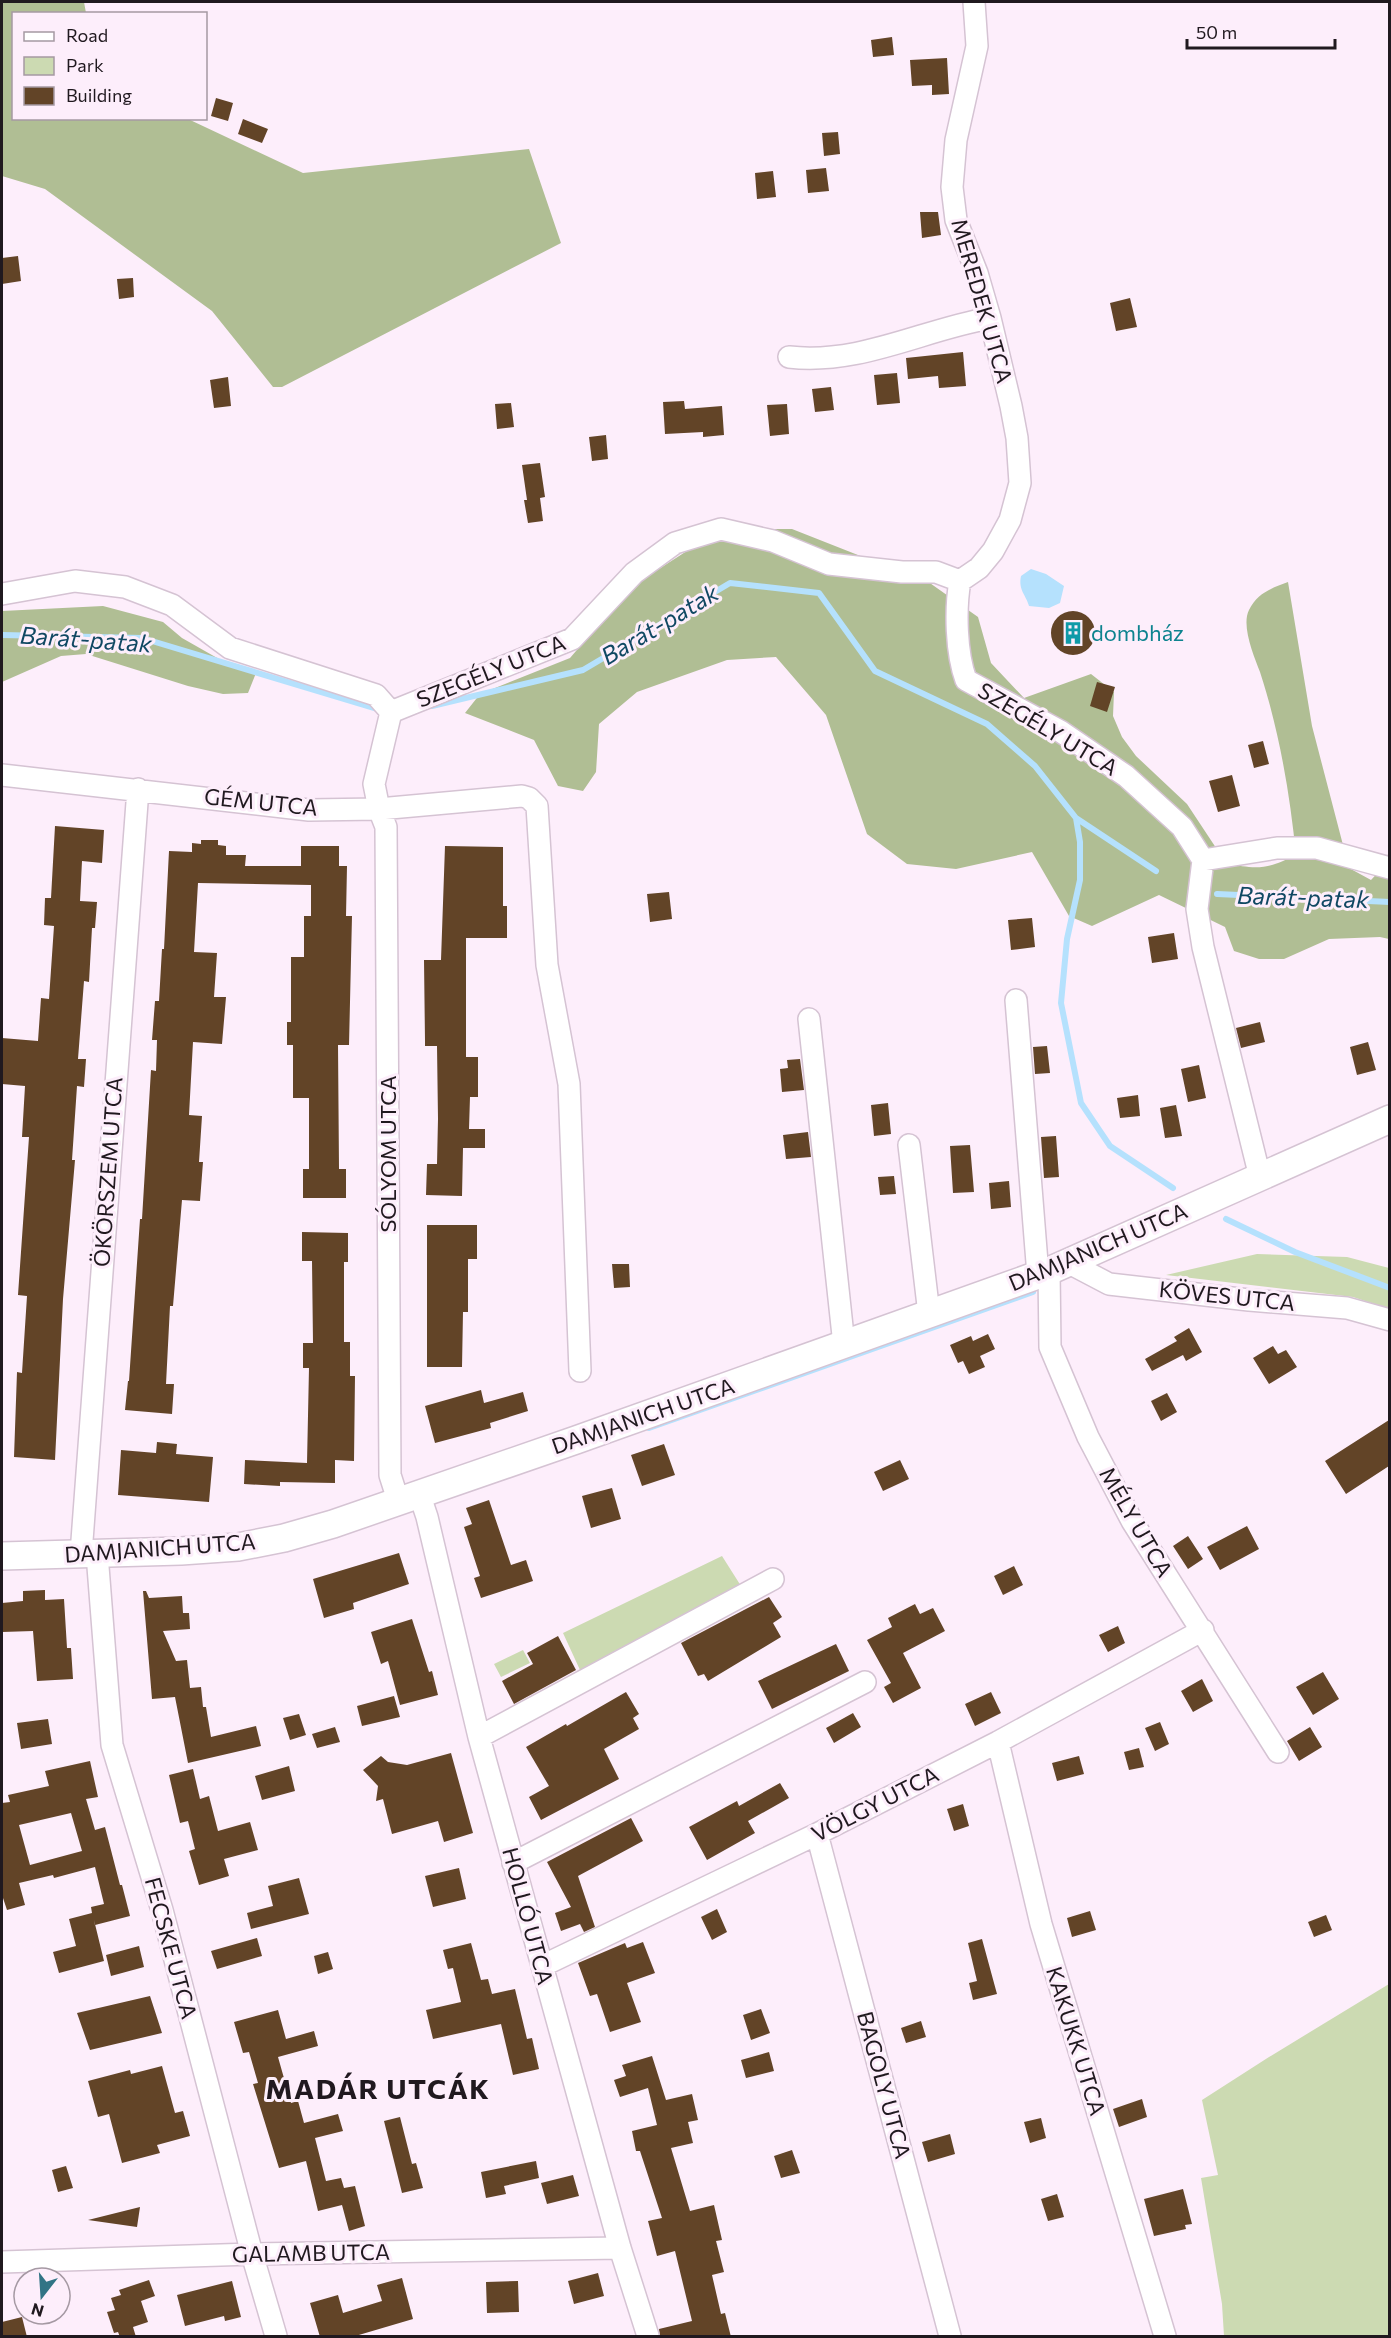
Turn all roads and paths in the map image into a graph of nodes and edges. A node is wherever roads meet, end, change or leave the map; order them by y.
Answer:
1 (974, 2) edge
2 (990, 318) junction
3 (789, 357) dead end
4 (960, 581) junction
5 (2, 594) edge
6 (392, 712) junction
7 (2, 775) edge
8 (138, 789) junction
9 (379, 809) junction
10 (1203, 860) junction
11 (1389, 868) edge
12 (1016, 1000) dead end
13 (809, 1019) dead end
14 (1389, 1119) edge
15 (909, 1145) dead end
16 (1260, 1177) junction
17 (1052, 1270) junction
18 (929, 1314) junction
19 (1389, 1320) edge
20 (844, 1345) junction
21 (580, 1371) dead end
22 (408, 1497) junction
23 (89, 1554) junction
24 (2, 1556) edge
25 (774, 1579) dead end
26 (1203, 1630) junction
27 (865, 1682) dead end
28 (479, 1737) junction
29 (998, 1742) junction
30 (1278, 1752) dead end
31 (817, 1834) junction
32 (513, 1863) junction
33 (542, 1966) junction
34 (620, 2248) junction
35 (252, 2254) junction
36 (2, 2262) edge
37 (276, 2337) edge
38 (648, 2337) edge
39 (950, 2337) edge
40 (1165, 2337) edge

1 - 2 street, MEREDEK UTCA
2 - 3 street
2 - 4 street, MEREDEK UTCA
4 - 6 street, SZEGÉLY UTCA
4 - 10 street, SZEGÉLY UTCA
5 - 6 street, SZEGÉLY UTCA
6 - 9 street, SÓLYOM UTCA
7 - 8 street, GÉM UTCA
8 - 9 street, GÉM UTCA
8 - 23 street, ÖKÖRSZEM UTCA
9 - 21 street, GÉM UTCA
9 - 22 street, SÓLYOM UTCA
10 - 11 street
10 - 16 street
12 - 17 street, MÉLY UTCA
13 - 20 street
14 - 16 main road, DAMJANICH UTCA
15 - 18 street
16 - 17 main road, DAMJANICH UTCA
17 - 18 main road, DAMJANICH UTCA
17 - 19 street, KÖVES UTCA
17 - 26 street, MÉLY UTCA
18 - 20 main road, DAMJANICH UTCA
20 - 22 main road, DAMJANICH UTCA
22 - 23 main road, DAMJANICH UTCA
22 - 28 street, HOLLÓ UTCA
23 - 24 main road, DAMJANICH UTCA
23 - 35 street, FECSKE UTCA
25 - 28 street
26 - 29 street, VÖLGY UTCA
26 - 30 street, MÉLY UTCA
27 - 32 street
28 - 32 street, HOLLÓ UTCA
29 - 31 street, VÖLGY UTCA
29 - 40 street, KAKUKK UTCA
31 - 33 street, VÖLGY UTCA
31 - 39 street, BAGOLY UTCA
32 - 33 street, HOLLÓ UTCA
33 - 34 street, HOLLÓ UTCA
34 - 35 street, GALAMB UTCA
34 - 38 street, HOLLÓ UTCA
35 - 36 street, GALAMB UTCA
35 - 37 street, FECSKE UTCA

